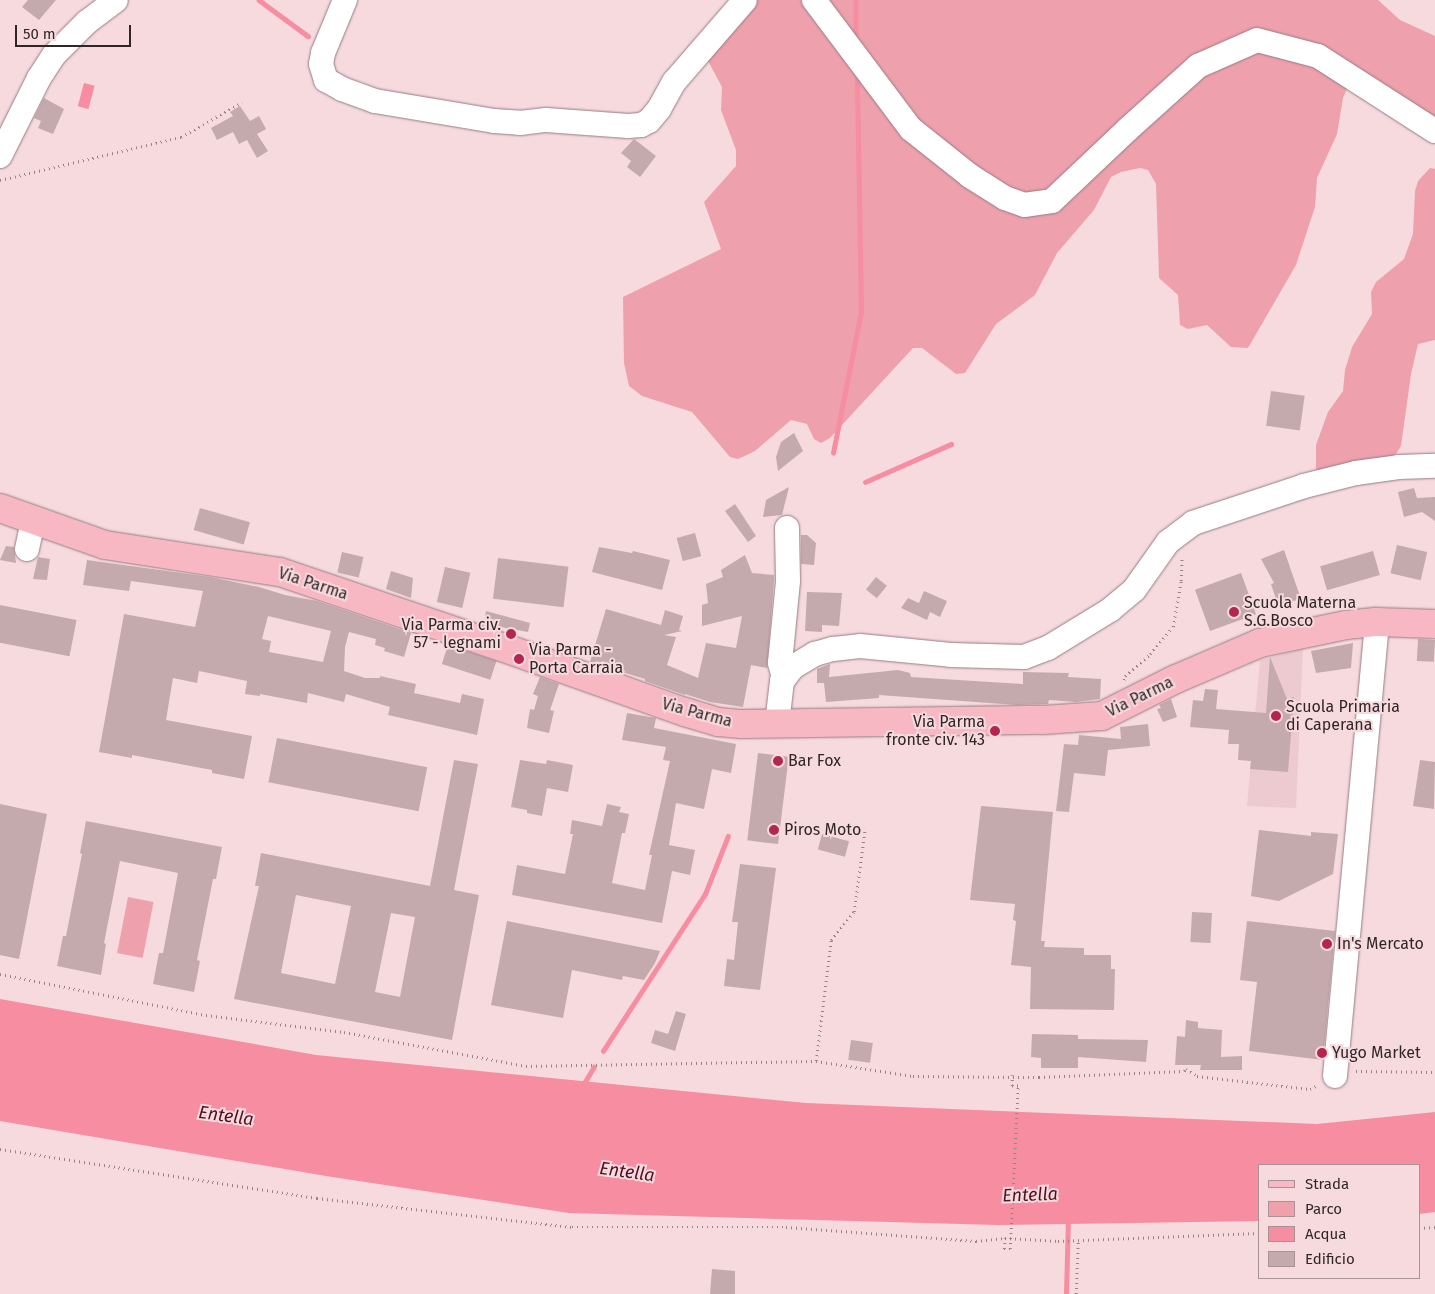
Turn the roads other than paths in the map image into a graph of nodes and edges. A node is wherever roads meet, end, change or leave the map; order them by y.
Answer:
1 (116, 0) edge
2 (345, 0) edge
3 (745, 0) edge
4 (814, 0) edge
5 (1435, 131) edge
6 (0, 156) edge
7 (1435, 466) edge
8 (0, 508) edge
9 (33, 520) junction
10 (787, 528) dead end
11 (27, 549) dead end
12 (1377, 622) junction
13 (1435, 624) edge
14 (784, 678) junction
15 (777, 724) junction
16 (1335, 1076) road end

1 - 6 street
2 - 3 street
4 - 5 street
7 - 14 street
8 - 9 main road, Via Parma
9 - 11 street
9 - 15 main road, Via Parma
10 - 14 street
12 - 13 main road, Via Parma
12 - 15 main road, Via Parma
12 - 16 street
14 - 15 street

